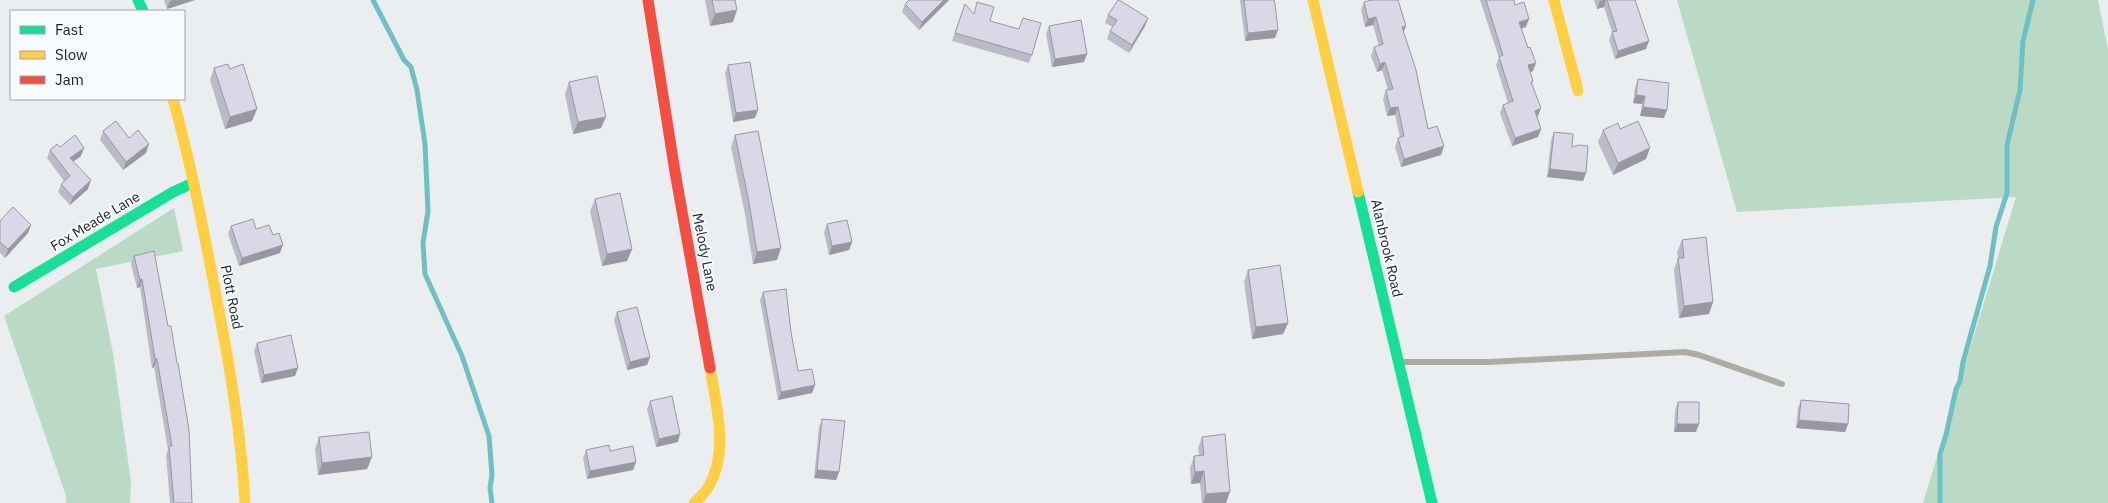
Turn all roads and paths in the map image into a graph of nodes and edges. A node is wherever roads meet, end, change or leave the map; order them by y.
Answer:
1 (648, 0) edge
2 (1313, 0) edge
3 (1554, 0) edge
4 (1578, 91) dead end
5 (173, 100) edge
6 (193, 183) junction
7 (14, 287) dead end
8 (1399, 362) junction
9 (1782, 384) dead end
10 (245, 503) edge
11 (694, 503) edge
12 (1432, 503) edge

1 - 11 street, Melody Lane
2 - 8 street, Alanbrook Road
3 - 4 street
5 - 6 street, Plott Road
6 - 7 street, Fox Meade Lane
6 - 10 street, Plott Road
8 - 9 lane
8 - 12 street, Alanbrook Road

